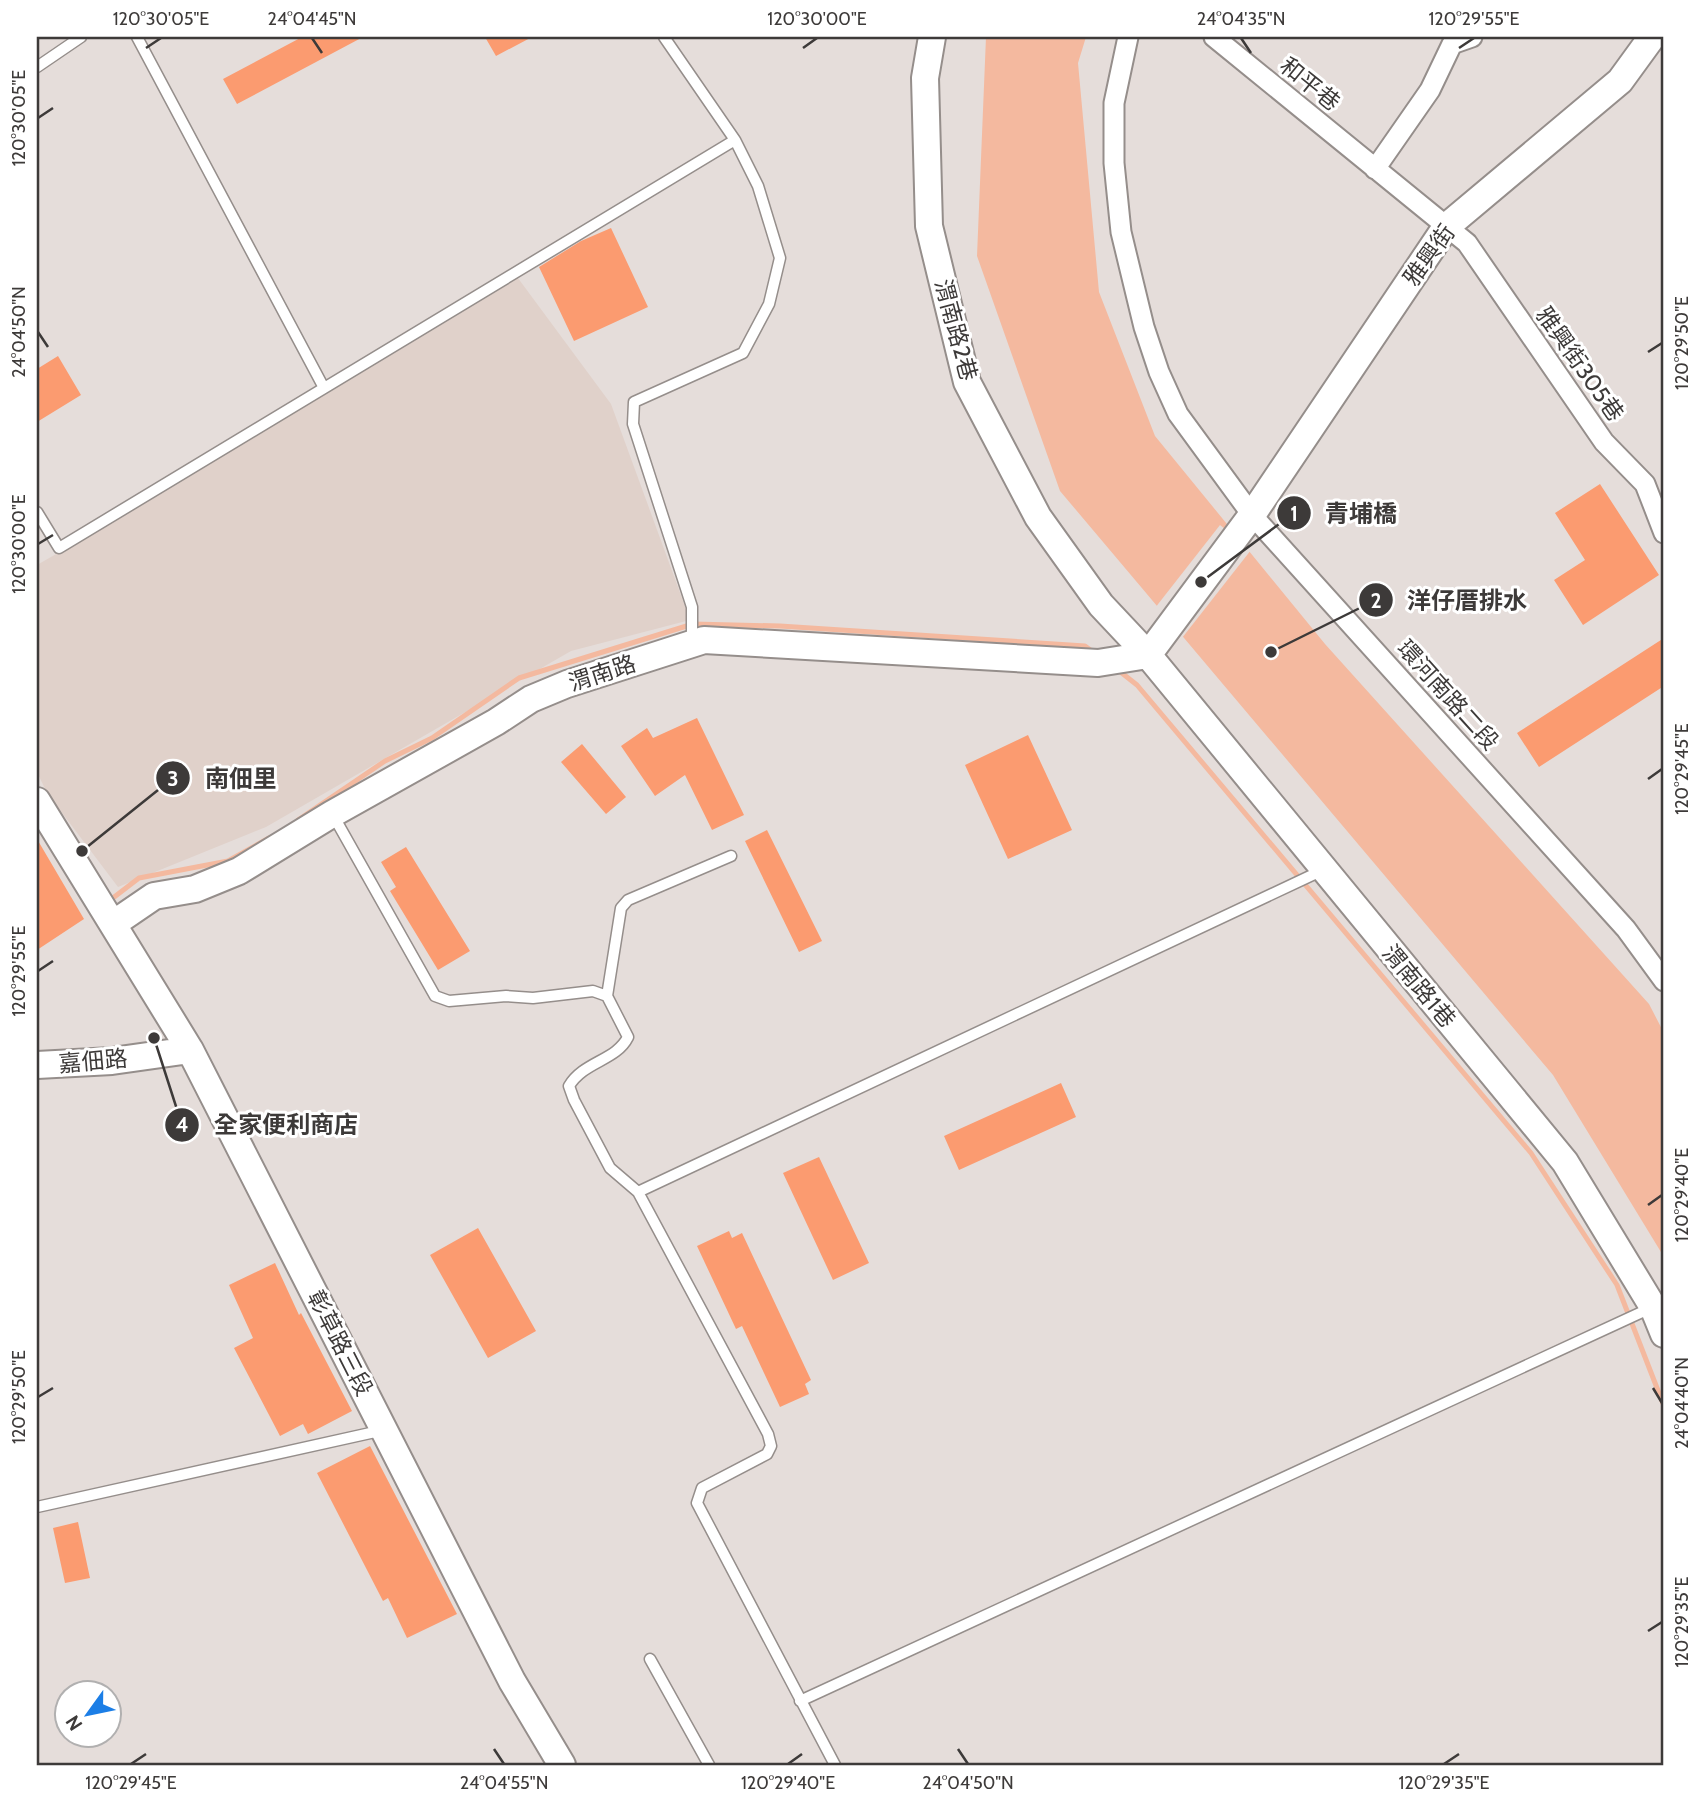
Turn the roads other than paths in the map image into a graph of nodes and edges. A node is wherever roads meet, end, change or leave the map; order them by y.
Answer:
1 (81, 37) edge
2 (137, 37) edge
3 (664, 37) edge
4 (932, 37) edge
5 (1128, 37) edge
6 (1214, 37) edge
7 (1472, 37) edge
8 (1652, 37) edge
9 (37, 67) edge
10 (735, 140) junction
11 (1375, 169) junction
12 (1446, 227) junction
13 (324, 388) junction
14 (37, 512) edge
15 (1252, 515) junction
16 (1664, 533) edge
17 (692, 644) junction
18 (1148, 655) junction
19 (37, 801) edge
20 (332, 814) junction
21 (731, 856) dead end
22 (1323, 869) junction
23 (113, 923) junction
24 (1664, 981) edge
25 (607, 996) junction
26 (190, 1050) junction
27 (37, 1065) edge
28 (638, 1192) junction
29 (1653, 1307) junction
30 (1664, 1334) edge
31 (384, 1430) junction
32 (37, 1507) edge
33 (650, 1659) dead end
34 (800, 1701) junction
35 (562, 1765) edge
36 (709, 1765) edge
37 (835, 1765) edge

1 - 9 lane
2 - 13 lane
3 - 10 lane
4 - 18 street, 渭南路2巷
5 - 15 street, 環河南路二段
6 - 11 street, 和平巷
7 - 11 street
8 - 12 street, 雅興街
10 - 13 lane
10 - 17 lane
11 - 12 street, 和平巷
12 - 15 street, 雅興街
12 - 16 street, 雅興街305巷
13 - 14 lane
15 - 18 street, 雅興街
15 - 24 street, 環河南路二段
17 - 18 street, 渭南路
17 - 20 street, 渭南路
18 - 22 street, 渭南路1巷
19 - 23 street, 彰草路三段
20 - 23 street, 渭南路
20 - 25 lane
21 - 25 lane
22 - 28 lane
22 - 29 street, 渭南路1巷
23 - 26 street, 彰草路三段
25 - 28 lane
26 - 27 street, 嘉佃路
26 - 31 street, 彰草路三段
28 - 34 lane
29 - 30 street, 渭南路1巷
29 - 34 lane
31 - 32 lane
31 - 35 street, 彰草路三段
33 - 36 lane
34 - 37 lane

